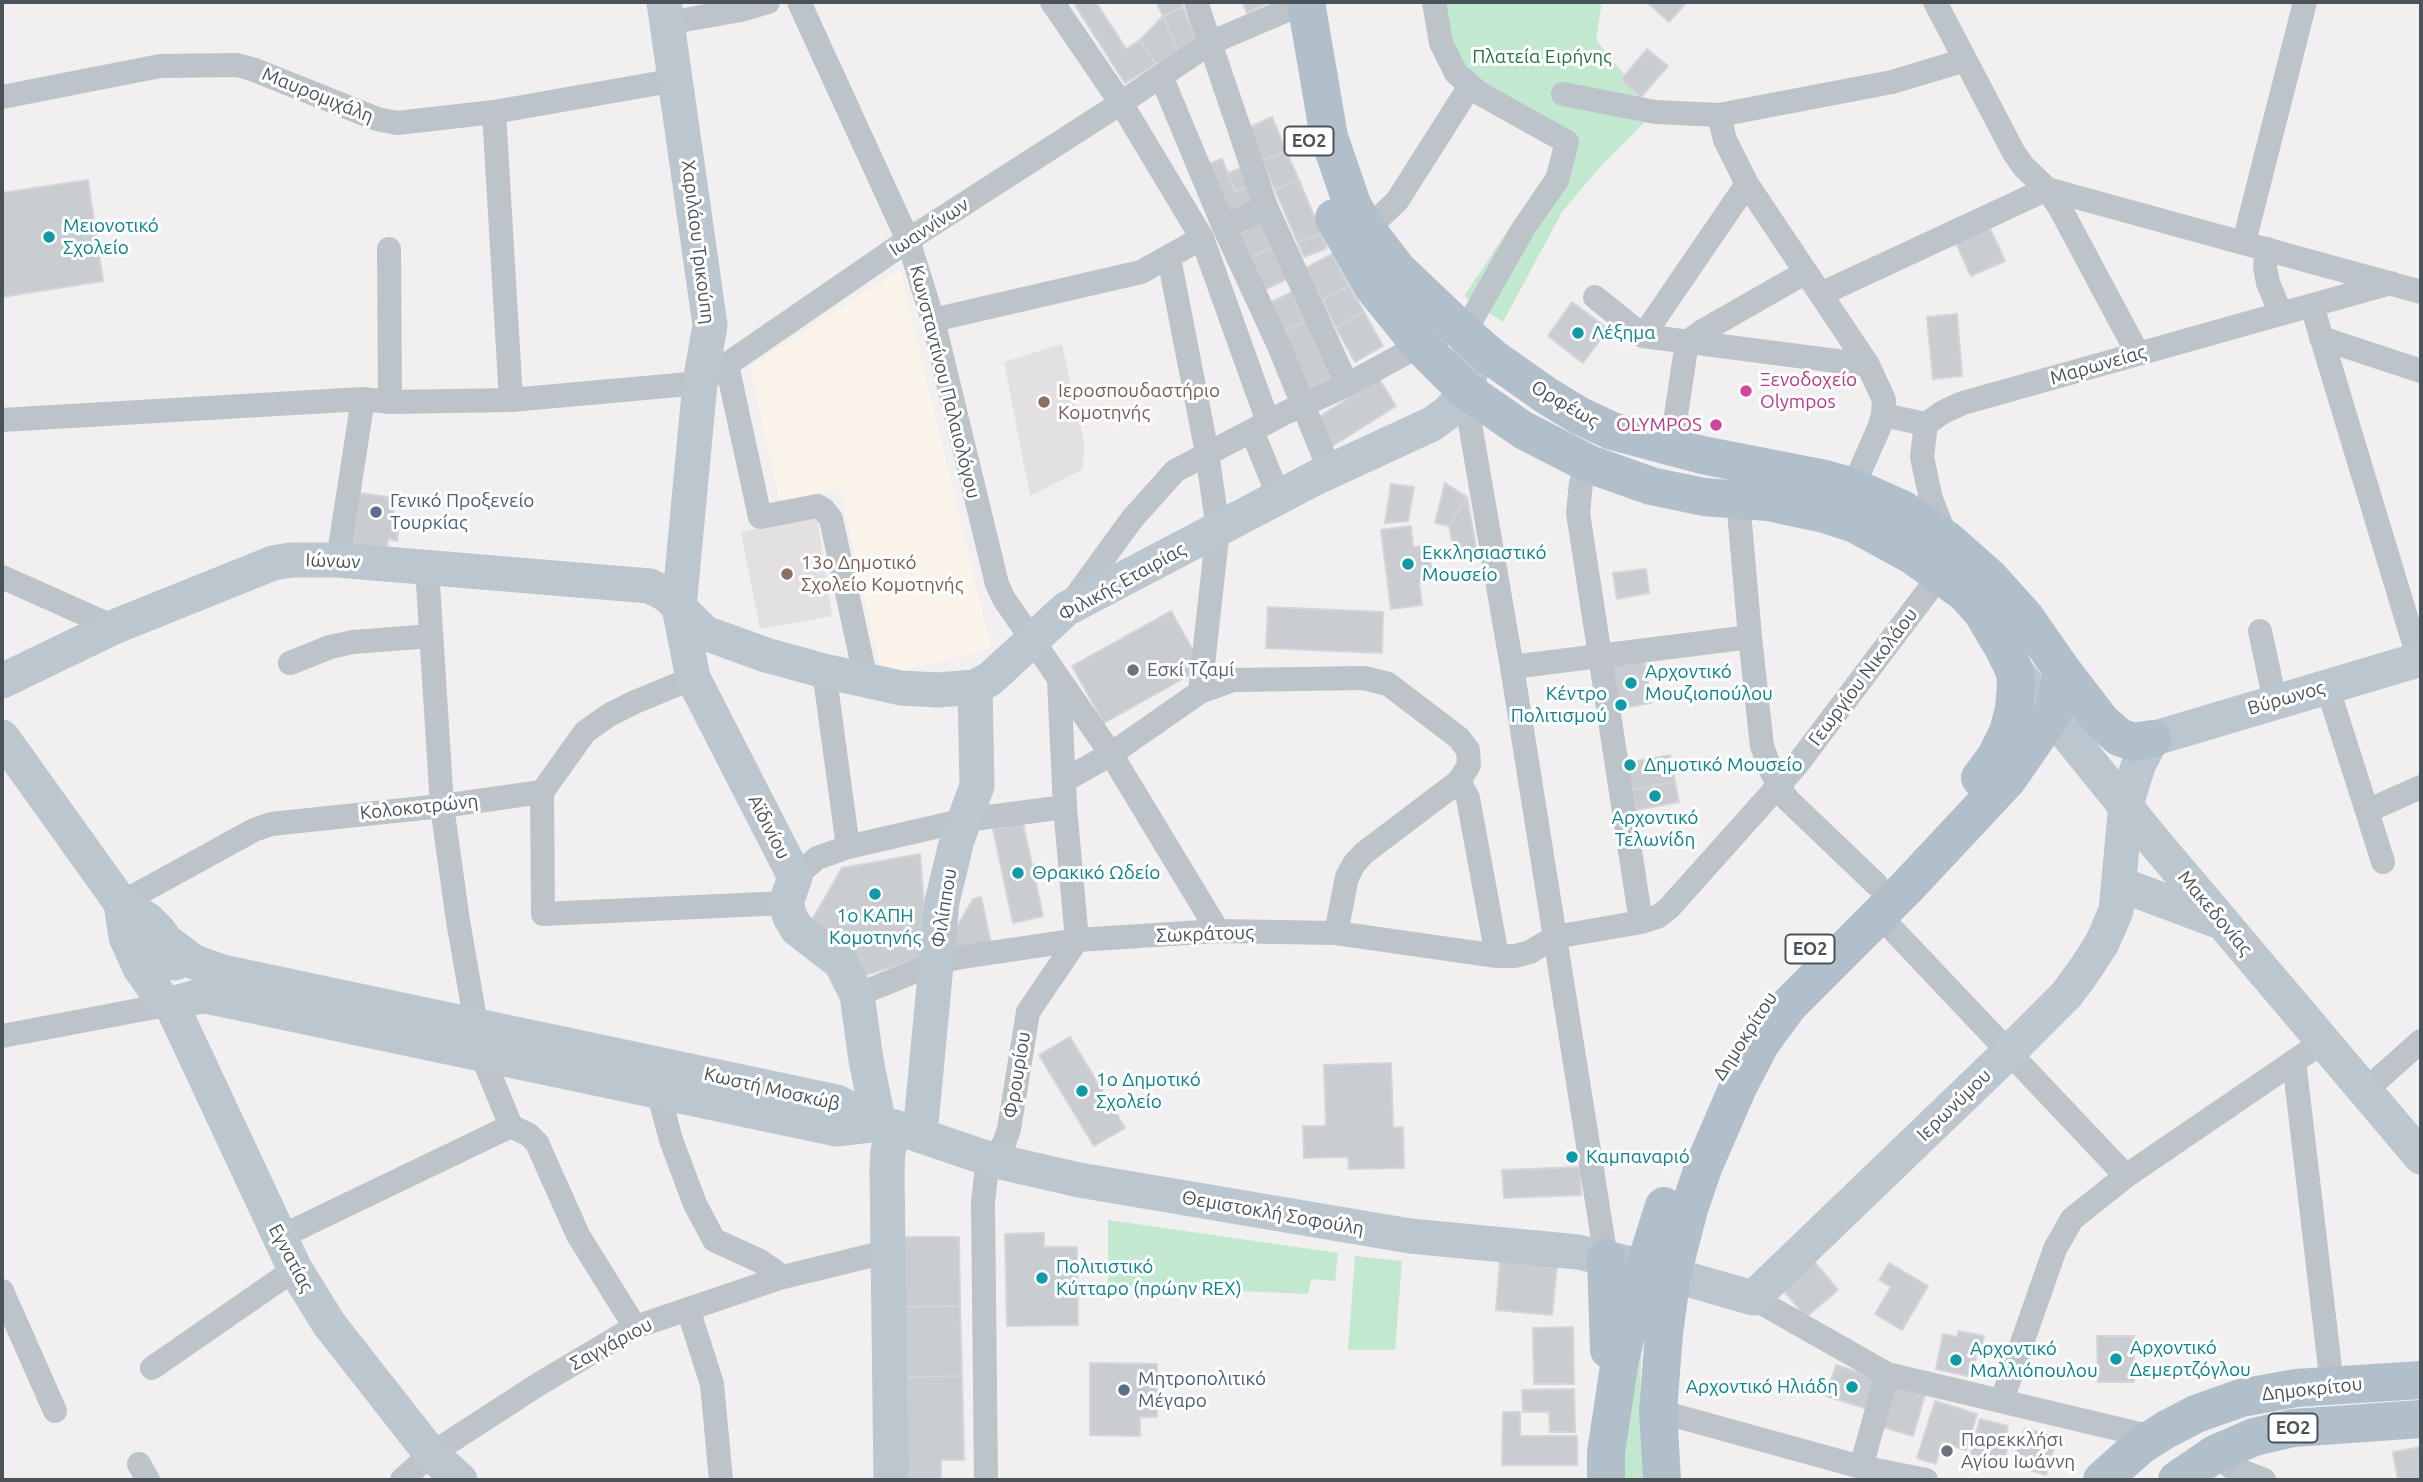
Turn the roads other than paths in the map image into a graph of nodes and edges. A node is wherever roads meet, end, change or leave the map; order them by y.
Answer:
1 (768, 2) edge
2 (799, 2) edge
3 (1052, 2) edge
4 (1196, 2) edge
5 (1434, 2) edge
6 (1935, 2) edge
7 (2305, 2) edge
8 (1298, 3) edge
9 (665, 12) edge
10 (1210, 43) junction
11 (1965, 60) junction
12 (1161, 76) junction
13 (676, 80) junction
14 (1470, 86) junction
15 (1563, 94) dead end
16 (2, 97) edge
17 (1121, 103) junction
18 (494, 111) junction
19 (1719, 115) junction
20 (1747, 184) junction
21 (2047, 188) junction
22 (1266, 207) junction
23 (1364, 226) junction
24 (1213, 233) junction
25 (908, 240) junction
26 (2255, 245) junction
27 (389, 249) dead end
28 (1169, 258) junction
29 (1806, 272) junction
30 (2391, 284) junction
31 (2421, 292) edge
32 (1821, 294) junction
33 (1595, 297) dead end
34 (2312, 306) junction
35 (2281, 314) junction
36 (933, 320) junction
37 (1464, 333) junction
38 (1643, 336) junction
39 (2321, 338) junction
40 (1687, 342) junction
41 (1420, 345) junction
42 (2138, 354) junction
43 (1868, 365) junction
44 (2421, 371) edge
45 (713, 374) junction
46 (1347, 385) junction
47 (1464, 390) junction
48 (363, 399) junction
49 (511, 400) junction
50 (390, 402) junction
51 (1302, 406) junction
52 (1883, 415) junction
53 (2, 420) edge
54 (1926, 424) junction
55 (1260, 426) junction
56 (1671, 448) junction
57 (1208, 453) junction
58 (1589, 464) junction
59 (1330, 471) junction
60 (1853, 487) junction
61 (1279, 497) junction
62 (1738, 500) junction
63 (1824, 513) junction
64 (1217, 529) junction
65 (1943, 557) junction
66 (338, 560) junction
67 (427, 568) junction
68 (2, 577) edge
69 (679, 607) junction
70 (1066, 609) junction
71 (114, 628) junction
72 (2260, 631) dead end
73 (431, 636) junction
74 (1750, 637) junction
75 (1032, 639) junction
76 (1601, 657) junction
77 (2420, 660) edge
78 (290, 663) dead end
79 (2012, 666) junction
80 (1512, 667) junction
81 (2062, 670) junction
82 (824, 671) junction
83 (2, 678) edge
84 (692, 678) junction
85 (866, 680) junction
86 (1059, 681) junction
87 (2327, 686) junction
88 (975, 687) junction
89 (1200, 692) junction
90 (2275, 701) junction
91 (2052, 715) junction
92 (2, 737) edge
93 (2152, 739) junction
94 (1111, 754) junction
95 (1065, 780) junction
96 (1459, 781) junction
97 (1778, 786) junction
98 (2421, 787) edge
99 (542, 792) junction
100 (2126, 804) junction
101 (442, 806) junction
102 (1065, 807) junction
103 (2367, 811) junction
104 (965, 820) junction
105 (848, 847) junction
106 (2383, 862) dead end
107 (2119, 884) junction
108 (791, 890) junction
109 (1878, 899) junction
110 (121, 903) junction
111 (1641, 922) junction
112 (2222, 922) junction
113 (1218, 931) junction
114 (1336, 933) junction
115 (1555, 937) junction
116 (1077, 940) junction
117 (166, 941) junction
118 (1497, 957) junction
119 (936, 963) junction
120 (857, 995) junction
121 (171, 1004) junction
122 (2, 1036) edge
123 (479, 1039) junction
124 (2324, 1041) junction
125 (2421, 1041) edge
126 (2009, 1052) junction
127 (2294, 1061) junction
128 (2367, 1090) junction
129 (659, 1091) junction
130 (510, 1126) junction
131 (898, 1128) junction
132 (2421, 1157) edge
133 (992, 1160) junction
134 (2126, 1176) junction
135 (280, 1237) junction
136 (886, 1252) junction
137 (1606, 1258) junction
138 (295, 1269) junction
139 (1659, 1271) junction
140 (783, 1277) junction
141 (2, 1291) edge
142 (1753, 1297) junction
143 (688, 1309) junction
144 (635, 1327) junction
145 (152, 1367) dead end
146 (1887, 1374) junction
147 (2421, 1380) edge
148 (2332, 1385) junction
149 (2003, 1400) junction
150 (1611, 1410) junction
151 (55, 1411) dead end
152 (1658, 1411) junction
153 (2421, 1419) edge
154 (2152, 1437) junction
155 (431, 1454) junction
156 (2215, 1454) junction
157 (1861, 1467) junction
158 (402, 1480) edge
159 (460, 1480) edge
160 (721, 1480) edge
161 (891, 1480) edge
162 (986, 1480) edge
163 (1606, 1480) edge
164 (1662, 1480) edge
165 (1926, 1480) edge
166 (2102, 1480) edge
167 (2177, 1480) edge
168 (2264, 1480) edge

1 - 9 street
2 - 25 street, Κωνσταντίνου Παλαιολόγου
3 - 17 street
4 - 10 street
5 - 14 street
6 - 11 street
7 - 26 street
8 - 10 street, Ιωαννίνων
8 - 23 main road, Ορφέως / ΕΟ2
8 - 41 main road, Ορφέως / ΕΟ2
9 - 13 street, Χαριλάου Τρικούπη
10 - 12 street, Ιωαννίνων
10 - 22 street
11 - 19 street
11 - 21 street
12 - 17 street, Ιωαννίνων
12 - 24 street
13 - 18 street, Μαυρομιχάλη
13 - 45 street, Χαριλάου Τρικούπη
14 - 23 street
14 - 37 street
15 - 19 street
16 - 18 street, Μαυρομιχάλη
17 - 24 street
17 - 25 street, Ιωαννίνων
18 - 49 street
19 - 20 street
20 - 29 street
20 - 38 street
21 - 26 street
21 - 32 street
21 - 42 street
22 - 24 street
22 - 46 street
23 - 37 main road, Ορφέως / ΕΟ2
24 - 28 street
24 - 51 street
24 - 55 street
25 - 36 street, Κωνσταντίνου Παλαιολόγου
25 - 45 street, Ιωαννίνων
26 - 30 street
26 - 35 street
27 - 50 street
28 - 36 street
28 - 57 street
29 - 32 street
29 - 40 street
30 - 31 street
30 - 34 street, Μαρωνείας
32 - 43 street
33 - 38 street
34 - 35 street, Μαρωνείας
34 - 39 street
35 - 42 street, Μαρωνείας
36 - 75 street, Κωνσταντίνου Παλαιολόγου
37 - 41 street
37 - 47 street
37 - 56 main road, Ορφέως / ΕΟ2
38 - 40 street
39 - 44 street
39 - 77 street
40 - 43 street
40 - 56 street
41 - 46 street
41 - 47 main road, Ορφέως / ΕΟ2
42 - 54 street, Μαρωνείας
43 - 52 street
45 - 49 street
45 - 69 street, Χαριλάου Τρικούπη
45 - 85 street
46 - 51 street
47 - 58 main road, Ορφέως / ΕΟ2
47 - 59 street, Φιλικής Εταιρίας
47 - 80 street
48 - 50 street
48 - 53 street
48 - 66 street
49 - 50 street
51 - 55 street
51 - 59 street
52 - 54 street
52 - 60 street
54 - 65 street
55 - 57 street
55 - 61 street
56 - 60 main road, Ορφέως / ΕΟ2
57 - 64 street
57 - 70 street
58 - 62 main road, Ορφέως / ΕΟ2
58 - 76 street
59 - 61 street, Φιλικής Εταιρίας
60 - 63 street
60 - 65 main road, Ορφέως / ΕΟ2
61 - 64 street, Φιλικής Εταιρίας
62 - 63 main road, Ορφέως / ΕΟ2
62 - 74 street
63 - 65 main road, Ορφέως / ΕΟ2
64 - 70 street, Φιλικής Εταιρίας
64 - 89 street
65 - 79 main road, Ορφέως / ΕΟ2
65 - 81 main road, Ορφέως / ΕΟ2
65 - 97 street, Γεωργίου Νικολάου
66 - 67 street, Ιώνων
66 - 71 street, Ιώνων
67 - 69 street, Ιώνων
67 - 73 street
68 - 71 street
69 - 82 street
69 - 84 street, Αϊδινίου
70 - 75 street, Φιλικής Εταιρίας
71 - 83 street, Ιώνων
72 - 90 street
73 - 78 street
73 - 101 street
74 - 76 street
74 - 97 street
75 - 86 street, Κωνσταντίνου Παλαιολόγου
75 - 88 street, Φιλικής Εταιρίας
76 - 80 street
76 - 111 street
77 - 87 street, Βύρωνος
79 - 91 street, Μακεδονίας
79 - 109 main road, Δημοκρίτου / ΕΟ2
80 - 115 street
81 - 91 main road, ΕΟ2
81 - 93 main road, Ορφέως
82 - 85 street
82 - 105 street
84 - 99 street
84 - 108 street, Αϊδινίου
85 - 88 street
86 - 94 street, Κωνσταντίνου Παλαιολόγου
86 - 95 street
87 - 90 street, Βύρωνος
87 - 103 street
88 - 104 street, Φιλίππου
89 - 94 street
89 - 96 street
90 - 93 street, Βύρωνος
91 - 100 street, Μακεδονίας
91 - 109 main road, Δημοκρίτου / ΕΟ2
92 - 110 street
93 - 100 street, Ιερωνύμου
94 - 95 street
94 - 113 street, Κωνσταντίνου Παλαιολόγου
95 - 102 street
96 - 114 street
96 - 118 street
97 - 109 street
97 - 111 street, Γεωργίου Νικολάου
98 - 103 street
99 - 101 street, Κολοκοτρώνη
99 - 108 street
100 - 107 street, Ιερωνύμου
100 - 112 street, Μακεδονίας
101 - 110 street, Κολοκοτρώνη
101 - 123 street
102 - 104 street
102 - 116 street
103 - 106 street
104 - 105 street
104 - 119 street, Φιλίππου
105 - 108 street
107 - 112 street
107 - 126 street, Ιερωνύμου
108 - 120 street, Αϊδινίου
109 - 126 street
109 - 139 main road, Δημοκρίτου / ΕΟ2
110 - 117 street, Κωστή Μοσκώβ
110 - 121 street, Εγνατίας
111 - 115 street, Γεωργίου Νικολάου
112 - 124 street, Μακεδονίας
113 - 114 street, Σωκράτους
113 - 116 street, Σωκράτους
114 - 118 street, Σωκράτους
115 - 118 street, Σωκράτους
115 - 137 street
116 - 119 street, Σωκράτους
116 - 133 street, Φρουρίου
117 - 121 street
117 - 123 street, Κωστή Μοσκώβ
119 - 120 street, Σωκράτους
119 - 131 street, Φιλίππου
120 - 131 street, Αϊδινίου
121 - 122 street
121 - 123 street, Κωστή Μοσκώβ
121 - 135 street, Εγνατίας
123 - 129 street, Κωστή Μοσκώβ
123 - 130 street
123 - 131 street, Κωστή Μοσκώβ
124 - 127 street
124 - 128 street, Μακεδονίας
125 - 128 street
126 - 134 street
126 - 142 street, Ιερωνύμου
127 - 134 street
127 - 148 street
128 - 132 street, Μακεδονίας
129 - 131 street, Κωστή Μοσκώβ
129 - 140 street
130 - 135 street
130 - 144 street
131 - 133 street, Θεμιστοκλή Σοφούλη
131 - 136 street, Φιλίππου
133 - 137 street, Θεμιστοκλή Σοφούλη
133 - 162 street, Φρουρίου
134 - 149 street
135 - 138 street, Εγνατίας
136 - 140 street, Σαγγάριου
136 - 161 street, Φιλίππου
137 - 139 street, Θεμιστοκλή Σοφούλη
137 - 150 main road
138 - 145 street
138 - 155 street, Εγνατίας
139 - 142 street
139 - 150 main road, Δημοκρίτου / ΕΟ2
139 - 152 main road, Δημοκρίτου / ΕΟ2
140 - 143 street, Σαγγάριου
141 - 151 street
142 - 146 street
143 - 144 street, Σαγγάριου
143 - 160 street
144 - 155 street, Σαγγάριου
146 - 149 street
146 - 157 street
147 - 148 main road, Δημοκρίτου / ΕΟ2
148 - 154 main road, Δημοκρίτου / ΕΟ2
149 - 154 street
150 - 163 main road, Δημοκρίτου / ΕΟ2
152 - 157 street
152 - 164 main road, Δημοκρίτου / ΕΟ2
153 - 156 main road, Δημοκρίτου / ΕΟ2
154 - 166 main road, Δημοκρίτου / ΕΟ2
155 - 158 street, Σαγγάριου
155 - 159 street, Εγνατίας
156 - 167 main road, Δημοκρίτου / ΕΟ2
156 - 168 street
157 - 165 street

